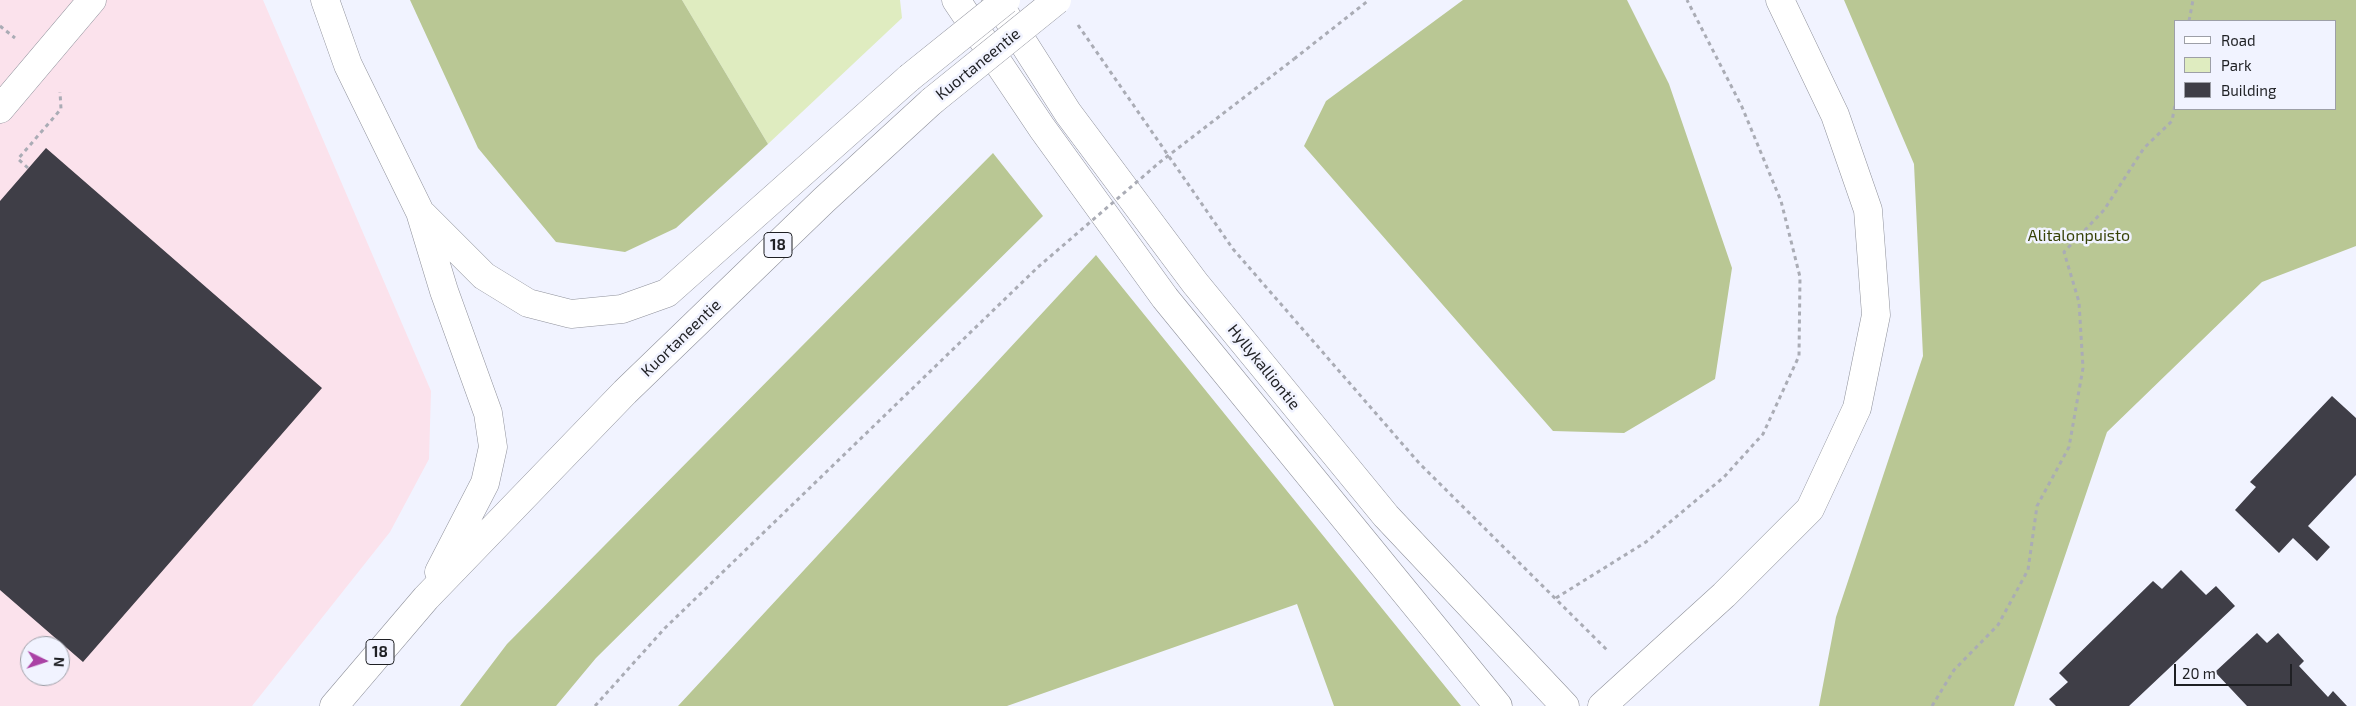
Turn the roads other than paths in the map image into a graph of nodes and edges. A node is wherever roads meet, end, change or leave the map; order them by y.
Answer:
1 (92, 0) edge
2 (325, 0) edge
3 (956, 0) edge
4 (996, 0) edge
5 (1006, 0) edge
6 (1057, 0) edge
7 (1780, 0) edge
8 (0, 109) edge
9 (420, 212) junction
10 (426, 598) junction
11 (334, 706) edge
12 (1498, 706) edge
13 (1565, 706) edge
14 (1602, 706) edge

1 - 8 main road
2 - 9 main road
3 - 12 main road, Hyllykalliontie
4 - 13 main road, Hyllykalliontie
5 - 9 main road, bridge
6 - 10 main road, Kuortaneentie / 18, bridge
7 - 14 main road
9 - 10 main road
10 - 11 main road, Kuortaneentie / 18

